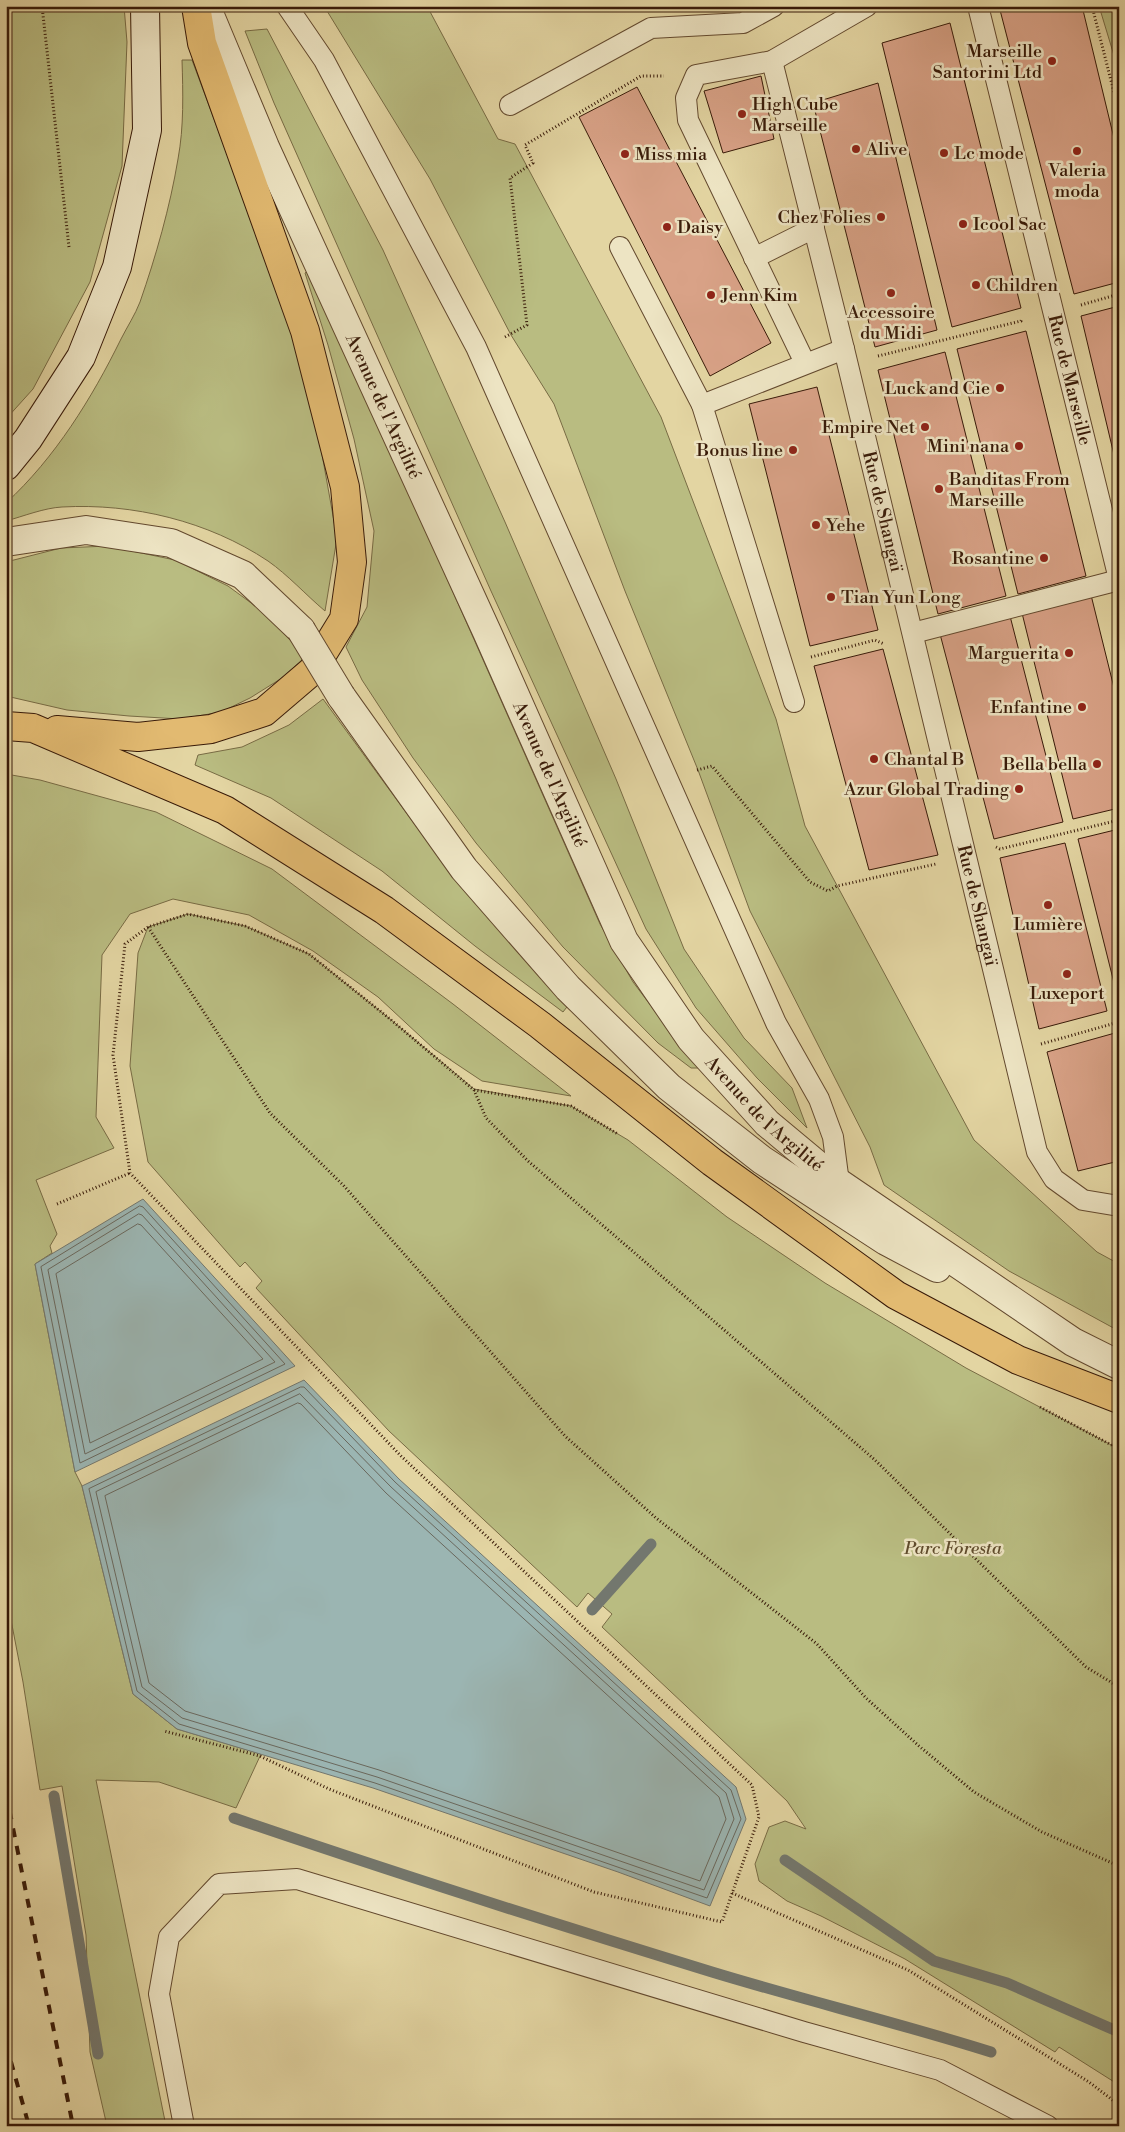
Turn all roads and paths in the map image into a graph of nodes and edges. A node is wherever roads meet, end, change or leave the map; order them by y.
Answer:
1 (42, 6) edge
2 (145, 6) edge
3 (196, 6) edge
4 (206, 6) edge
5 (287, 6) edge
6 (774, 6) edge
7 (867, 6) edge
8 (978, 6) edge
9 (1092, 6) edge
10 (772, 61) junction
11 (696, 75) junction
12 (510, 105) dead end
13 (1119, 112) edge
14 (814, 228) junction
15 (69, 247) dead end
16 (620, 247) dead end
17 (754, 258) junction
18 (1119, 294) edge
19 (1051, 300) junction
20 (511, 335) dead end
21 (844, 350) junction
22 (805, 363) junction
23 (702, 405) junction
24 (6, 466) edge
25 (6, 542) edge
26 (1119, 579) edge
27 (913, 633) junction
28 (782, 665) junction
29 (794, 702) dead end
30 (6, 726) edge
31 (33, 728) junction
32 (698, 770) dead end
33 (838, 886) dead end
34 (148, 927) junction
35 (1119, 1022) edge
36 (1014, 1052) junction
37 (130, 1173) junction
38 (839, 1183) junction
39 (57, 1204) dead end
40 (1119, 1206) edge
41 (1073, 1342) junction
42 (1119, 1365) edge
43 (1119, 1399) edge
44 (1119, 1687) edge
45 (164, 1731) dead end
46 (1119, 1866) edge
47 (732, 1894) junction
48 (1119, 2105) edge
49 (184, 2126) edge
50 (1048, 2126) edge

1 - 15 path
2 - 24 street
3 - 31 highway
4 - 38 street, Avenue de l'Argilité
5 - 38 lane
6 - 12 lane
7 - 10 lane
8 - 19 lane, Rue de Marseille
9 - 13 path
10 - 11 lane
10 - 14 lane, Rue de Shangaï
11 - 17 lane
11 - 20 path
14 - 17 lane
14 - 21 lane, Rue de Shangaï
16 - 23 lane
17 - 22 lane
18 - 19 path
19 - 21 path
19 - 26 lane, Rue de Marseille
21 - 22 lane
21 - 27 lane, Rue de Shangaï
22 - 23 lane
23 - 28 lane
25 - 41 street, bridge
26 - 27 lane
27 - 28 path
27 - 36 lane, Rue de Shangaï
28 - 29 lane
30 - 31 highway
31 - 43 highway
32 - 33 path
34 - 37 path
34 - 44 path
34 - 46 path
35 - 36 path
36 - 40 lane, Rue de Shangaï
37 - 39 path
37 - 47 path
38 - 41 street, Avenue de l'Argilité
41 - 42 street, Avenue de l'Argilité
45 - 47 path
47 - 48 path
49 - 50 lane

